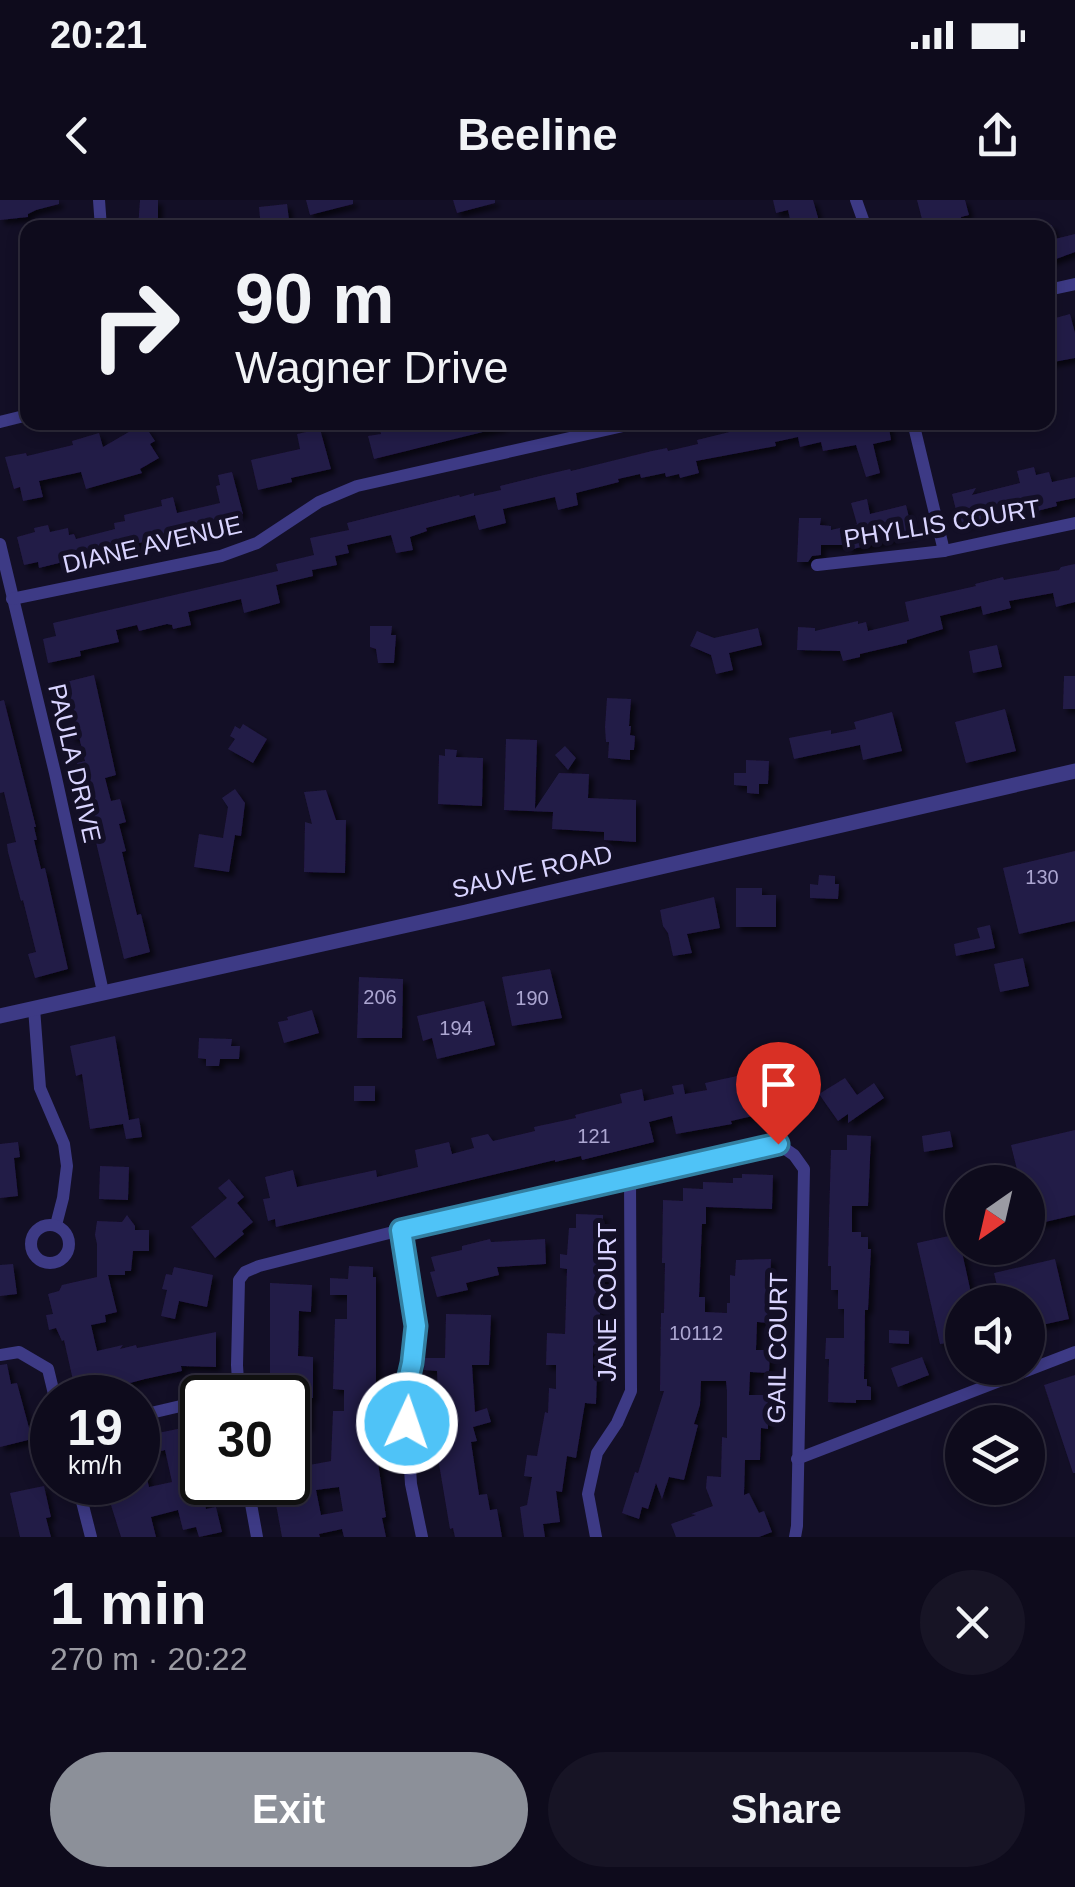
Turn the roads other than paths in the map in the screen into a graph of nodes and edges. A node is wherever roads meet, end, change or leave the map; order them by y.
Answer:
1 (606, 430) edge
2 (915, 430) edge
3 (1075, 523) edge
4 (0, 544) edge
5 (944, 551) junction
6 (816, 565) dead end
7 (12, 599) junction
8 (1075, 771) edge
9 (103, 992) junction
10 (34, 1008) junction
11 (0, 1016) edge
12 (630, 1176) junction
13 (56, 1225) dead end
14 (401, 1230) junction
15 (1075, 1352) edge
16 (0, 1355) edge
17 (49, 1375) edge
18 (237, 1375) edge
19 (797, 1459) junction
20 (83, 1505) edge
21 (252, 1505) edge
22 (795, 1536) edge
23 (91, 1537) edge
24 (257, 1537) edge
25 (422, 1537) edge
26 (596, 1537) edge

1 - 7 street, DIANE AVENUE
2 - 5 street
3 - 5 street, PHYLLIS COURT
4 - 7 street, PAULA DRIVE
5 - 6 street, PHYLLIS COURT
7 - 9 street, PAULA DRIVE
8 - 9 street, SAUVE ROAD
9 - 10 street, SAUVE ROAD
10 - 11 street, SAUVE ROAD
10 - 13 street
12 - 14 street
12 - 19 street, GAIL COURT
12 - 26 street, JANE COURT
14 - 18 street
14 - 25 street
15 - 19 street
16 - 17 street
19 - 22 street, GAIL COURT
20 - 23 street
21 - 24 street

